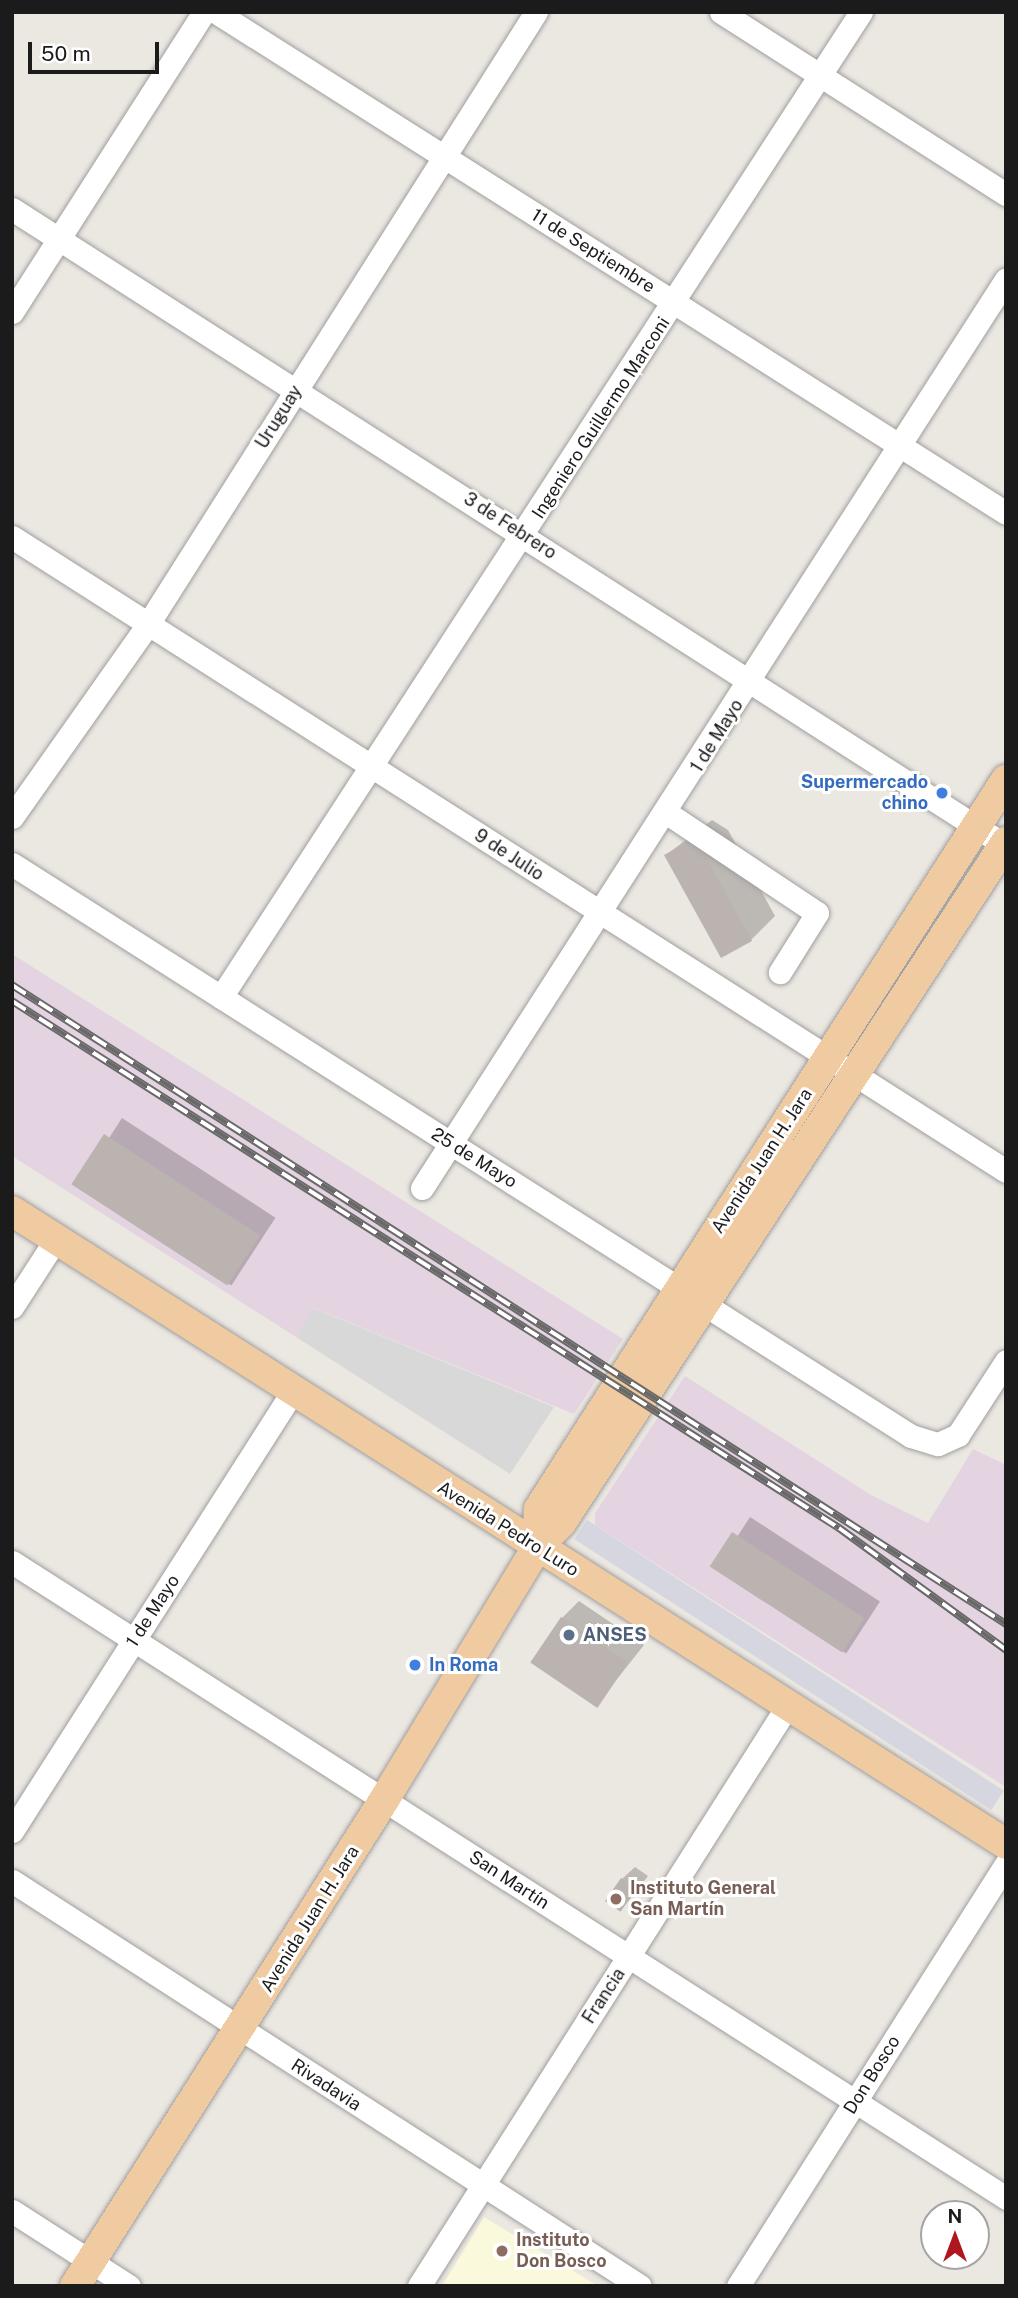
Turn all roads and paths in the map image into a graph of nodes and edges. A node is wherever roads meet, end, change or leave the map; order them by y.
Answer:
1 (204, 12) edge
2 (216, 12) edge
3 (536, 12) edge
4 (721, 12) edge
5 (861, 12) edge
6 (821, 74) junction
7 (444, 157) junction
8 (1006, 194) edge
9 (12, 209) edge
10 (60, 239) junction
11 (1006, 279) edge
12 (676, 303) junction
13 (12, 312) edge
14 (296, 390) junction
15 (901, 446) junction
16 (1006, 513) edge
17 (524, 536) junction
18 (12, 537) edge
19 (148, 624) junction
20 (751, 681) junction
21 (373, 767) junction
22 (1006, 780) edge
23 (667, 813) junction
24 (12, 817) edge
25 (976, 827) junction
26 (1005, 844) edge
27 (12, 864) edge
28 (602, 915) junction
29 (780, 972) dead end
30 (221, 997) junction
31 (827, 1059) junction
32 (853, 1075) junction
33 (451, 1144) junction
34 (1006, 1171) edge
35 (422, 1188) dead end
36 (12, 1211) edge
37 (56, 1239) junction
38 (692, 1297) junction
39 (12, 1307) edge
40 (1006, 1360) edge
41 (293, 1391) junction
42 (537, 1547) junction
43 (12, 1562) edge
44 (134, 1640) junction
45 (788, 1705) junction
46 (384, 1800) junction
47 (12, 1831) edge
48 (1006, 1844) edge
49 (1006, 1864) edge
50 (12, 1881) edge
51 (629, 1957) junction
52 (240, 2030) junction
53 (855, 2102) junction
54 (483, 2185) junction
55 (1006, 2199) edge
56 (12, 2211) edge
57 (83, 2274) edge
58 (129, 2286) edge
59 (419, 2286) edge
60 (640, 2286) edge
61 (738, 2286) edge

1 - 10 street
2 - 7 street, 11 de Septiembre
3 - 7 street, Uruguay
4 - 6 street
5 - 6 street, Ingeniero Guillermo Marconi
6 - 8 street
6 - 12 street, Ingeniero Guillermo Marconi
7 - 12 street, 11 de Septiembre
7 - 14 street, Uruguay
9 - 10 street, 3 de Febrero
10 - 13 street
10 - 14 street, 3 de Febrero
11 - 15 street, 1 de Mayo
12 - 15 street, 11 de Septiembre
12 - 17 street, Ingeniero Guillermo Marconi
14 - 17 street, 3 de Febrero
14 - 19 street, Uruguay
15 - 16 street, 11 de Septiembre
15 - 20 street, 1 de Mayo
17 - 20 street, 3 de Febrero
17 - 21 street, Ingeniero Guillermo Marconi
18 - 19 street, 9 de Julio
19 - 21 street, 9 de Julio
19 - 24 street, Uruguay
20 - 23 street, 1 de Mayo
20 - 25 street, 3 de Febrero
21 - 28 street, 9 de Julio
21 - 30 street, Ingeniero Guillermo Marconi
22 - 25 main road, Avenida Juan H. Jara
23 - 28 street, 1 de Mayo
23 - 29 street
25 - 26 street, 3 de Febrero
25 - 31 main road, Avenida Juan H. Jara
26 - 32 main road, Avenida Juan H. Jara
27 - 30 street, 25 de Mayo
28 - 31 street, 9 de Julio
28 - 33 street, 1 de Mayo
30 - 33 street, 25 de Mayo
31 - 32 street, 9 de Julio
31 - 38 main road, Avenida Juan H. Jara
32 - 34 street, 9 de Julio
32 - 38 main road, Avenida Juan H. Jara
33 - 35 street, 1 de Mayo
33 - 38 street, 25 de Mayo
36 - 37 main road, Avenida Pedro Luro
37 - 39 street
37 - 41 main road, Avenida Pedro Luro
38 - 40 street, 25 de Mayo
38 - 42 main road, Avenida Juan H. Jara
41 - 42 main road, Avenida Pedro Luro
41 - 44 street, 1 de Mayo
42 - 45 main road, Avenida Pedro Luro
42 - 46 main road, Avenida Juan H. Jara
43 - 44 street, San Martín
44 - 46 street, San Martín
44 - 47 street, 1 de Mayo
45 - 48 main road, Avenida Pedro Luro
45 - 51 street, Francia
46 - 51 street, San Martín
46 - 52 main road, Avenida Juan H. Jara
49 - 53 street, Don Bosco
50 - 52 street, Rivadavia
51 - 53 street, San Martín
51 - 54 street, Francia
52 - 54 street, Rivadavia
52 - 57 main road, Avenida Juan H. Jara
53 - 55 street, San Martín
53 - 61 street, Don Bosco
54 - 59 street, Francia
54 - 60 street, Rivadavia
56 - 57 street
57 - 58 street

